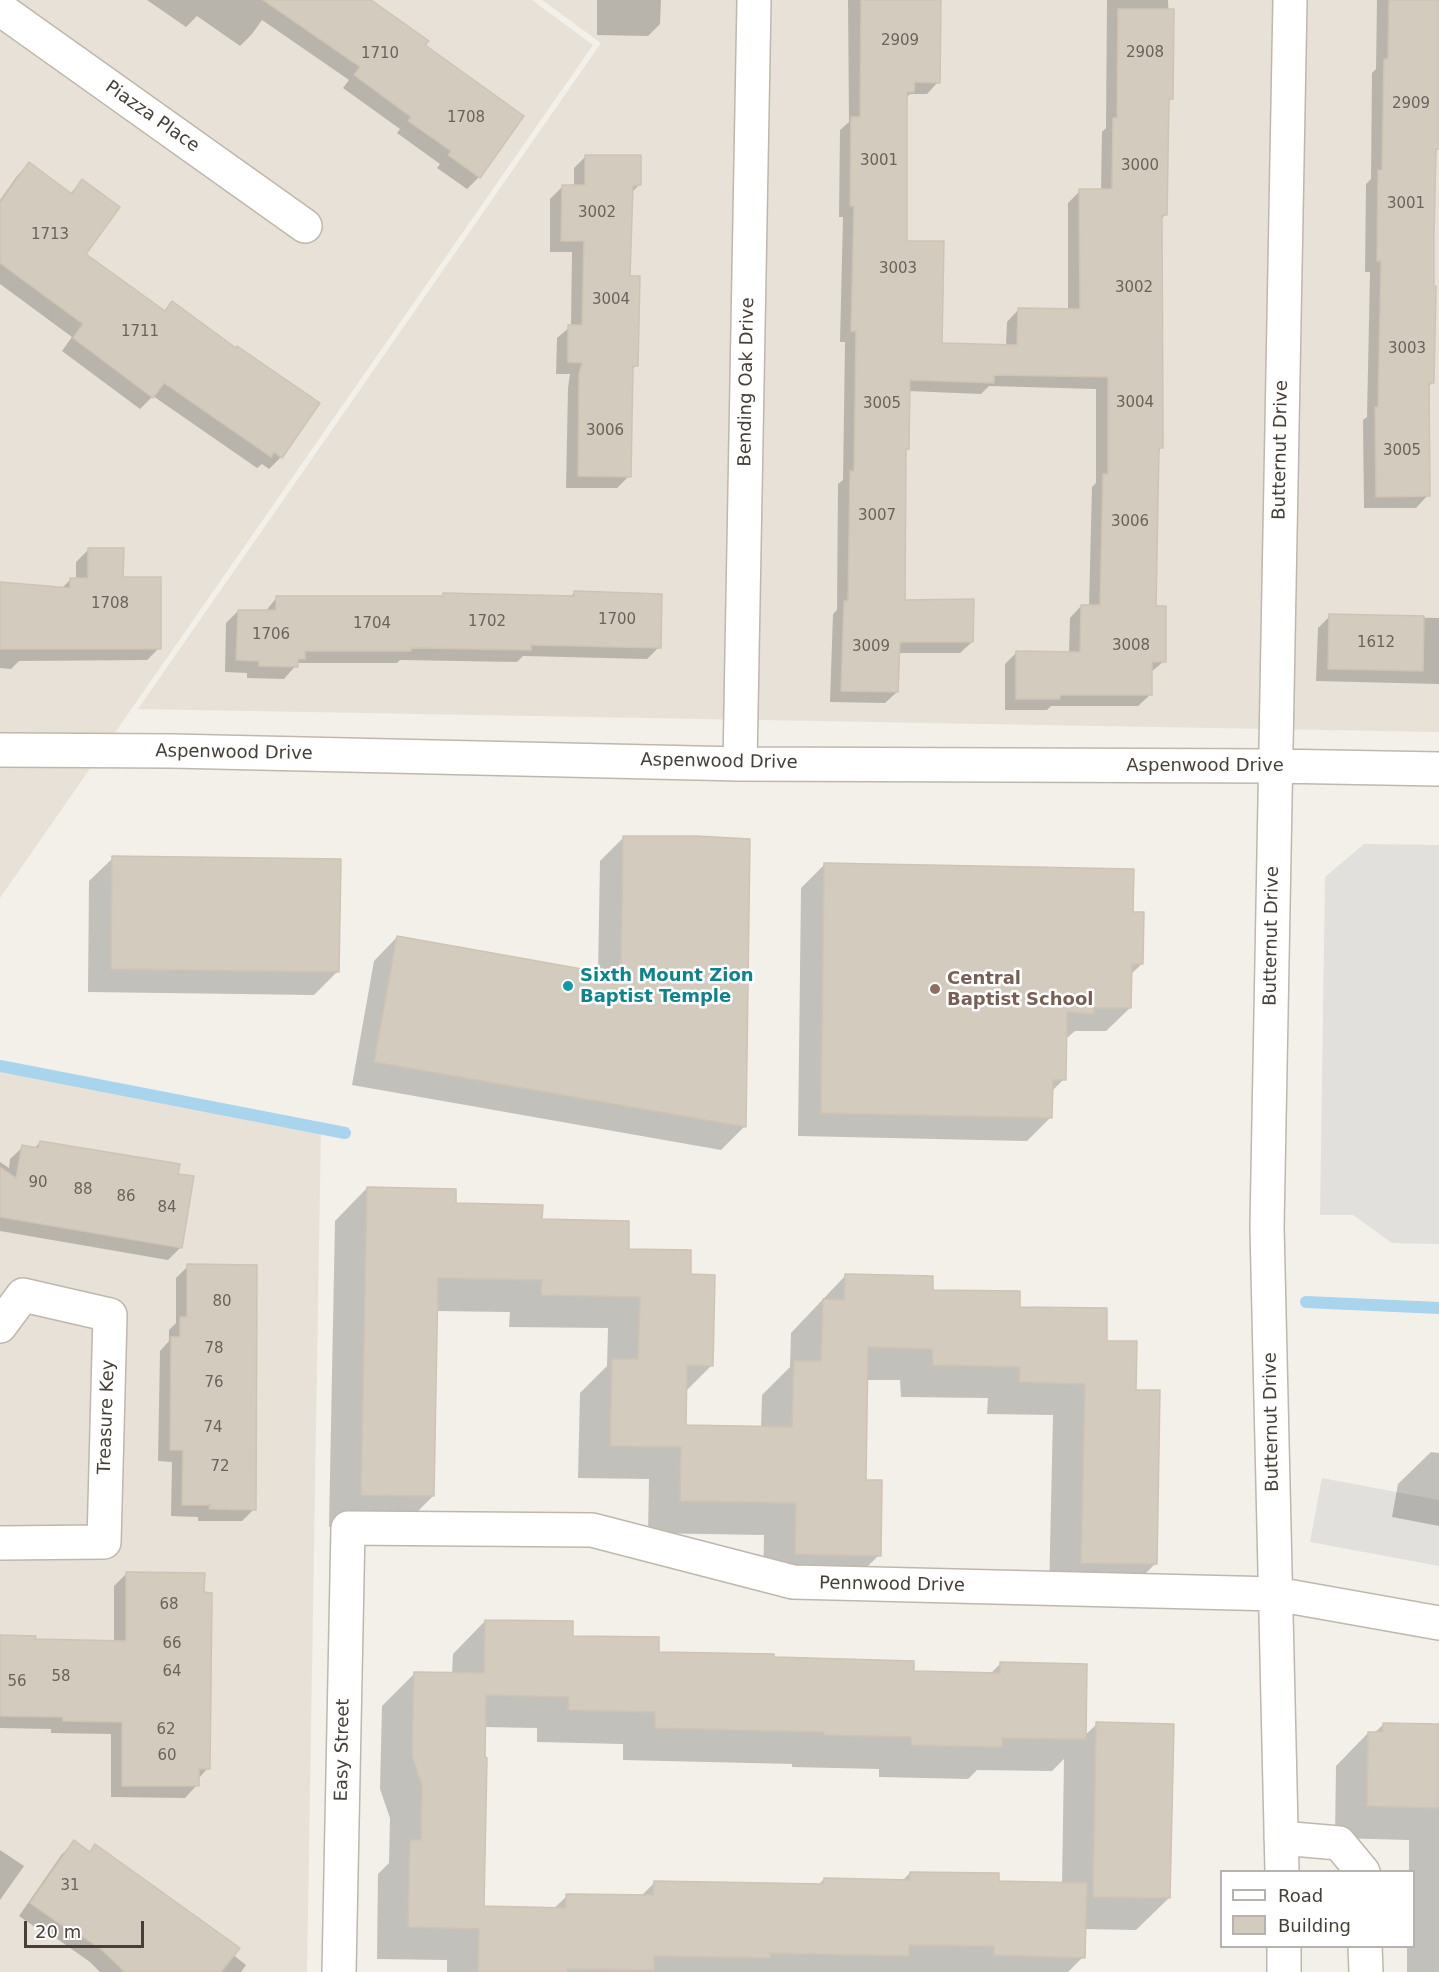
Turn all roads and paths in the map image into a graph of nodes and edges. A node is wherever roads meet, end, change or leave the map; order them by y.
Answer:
1 (754, 0) edge
2 (1290, 0) edge
3 (5, 21) edge
4 (305, 225) dead end
5 (0, 750) edge
6 (740, 764) junction
7 (1275, 766) junction
8 (1439, 769) edge
9 (0, 1326) edge
10 (348, 1528) joint
11 (0, 1543) edge
12 (1276, 1594) junction
13 (1439, 1623) edge
14 (1281, 1838) junction
15 (1282, 1870) edge
16 (1361, 1870) edge
17 (1284, 1948) edge
18 (1365, 1948) edge
19 (339, 1972) edge
20 (1284, 1972) edge
21 (1366, 1972) edge

1 - 6 street, Bending Oak Drive
2 - 7 street, Butternut Drive
3 - 4 street, Piazza Place
5 - 6 street, Aspenwood Drive
6 - 7 street, Aspenwood Drive
7 - 8 street, Aspenwood Drive
7 - 12 street, Butternut Drive
9 - 11 street, Treasure Key
10 - 12 street, Pennwood Drive
10 - 19 street, Easy Street
12 - 13 street, Pennwood Drive
12 - 14 street, Butternut Drive
14 - 15 street, Butternut Drive
14 - 16 street
17 - 20 street
18 - 21 street

